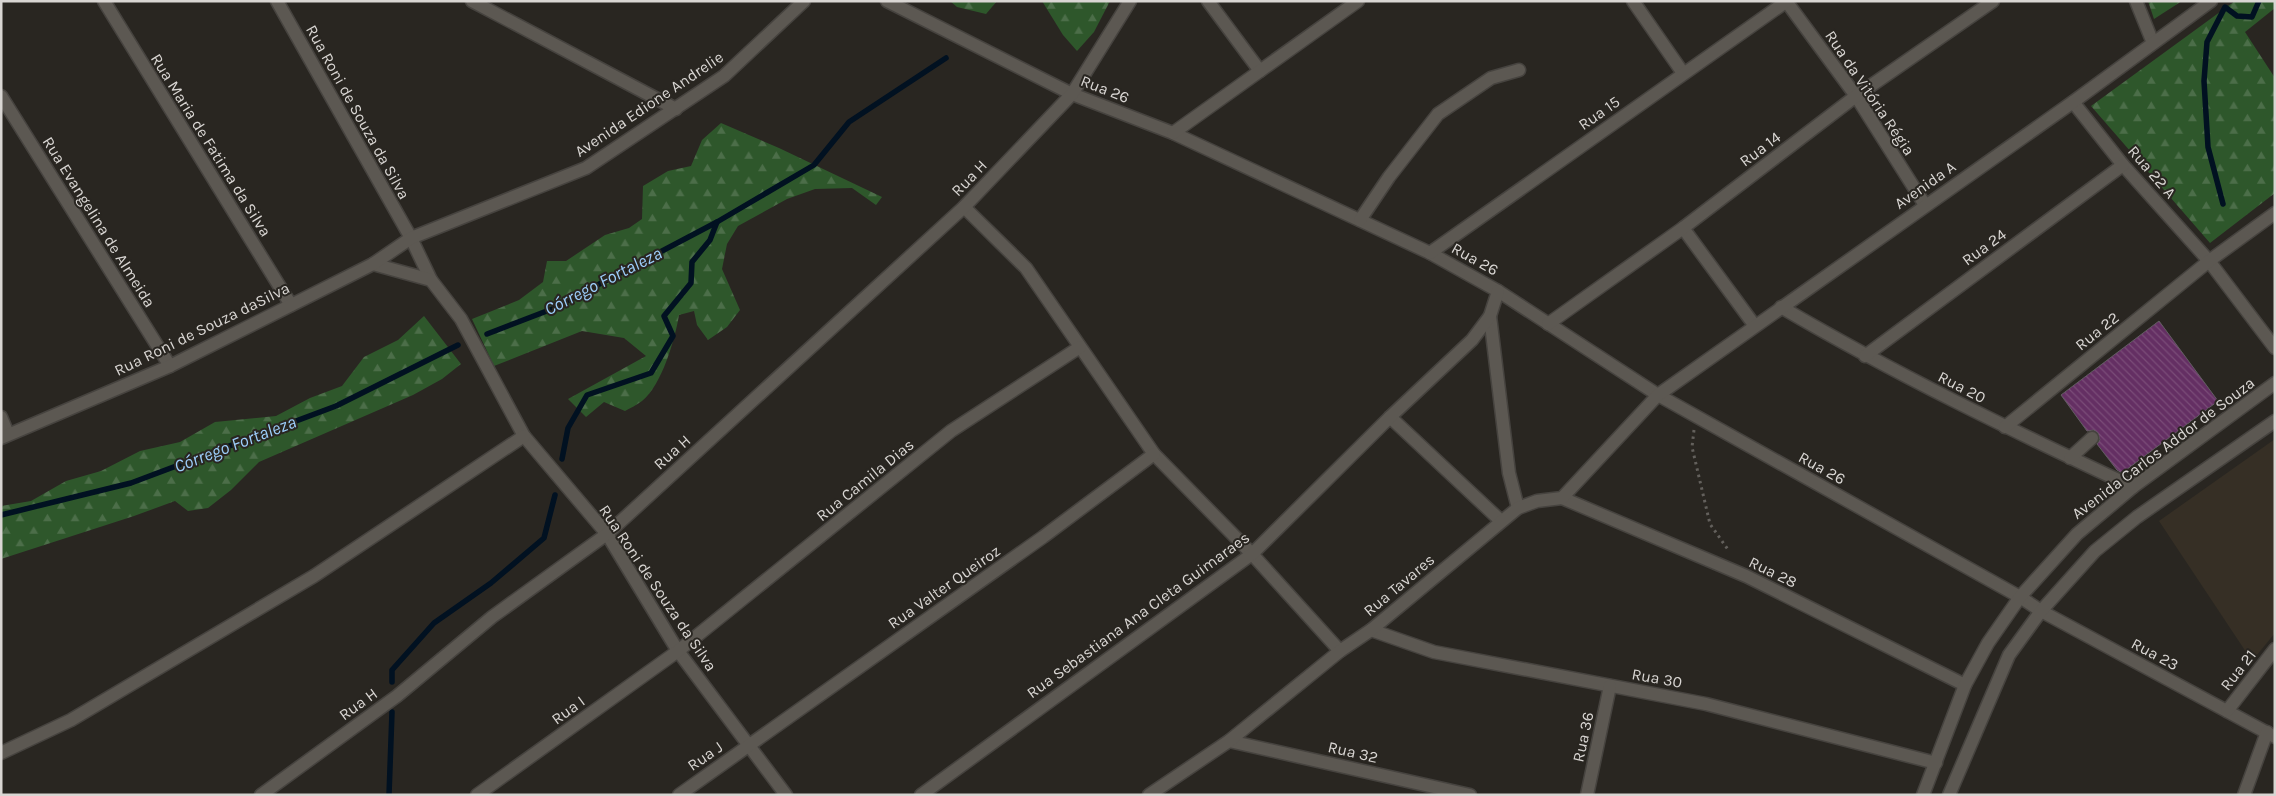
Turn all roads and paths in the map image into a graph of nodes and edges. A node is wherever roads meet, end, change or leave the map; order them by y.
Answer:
1 (104, 1) edge
2 (277, 1) edge
3 (472, 1) edge
4 (804, 1) edge
5 (887, 1) edge
6 (1130, 1) edge
7 (1208, 1) edge
8 (1633, 1) edge
9 (1993, 1) edge
10 (2136, 1) edge
11 (2211, 1) edge
12 (1786, 2) edge
13 (1352, 3) edge
14 (2153, 43) junction
15 (1519, 70) dead end
16 (1260, 72) junction
17 (1683, 73) junction
18 (1072, 94) junction
19 (1, 96) edge
20 (1856, 96) junction
21 (2073, 102) junction
22 (676, 110) junction
23 (1173, 133) junction
24 (2123, 165) junction
25 (1925, 205) junction
26 (964, 207) junction
27 (2275, 212) edge
28 (1360, 220) junction
29 (1683, 228) junction
30 (410, 238) junction
31 (1430, 253) junction
32 (2209, 261) junction
33 (373, 264) junction
34 (431, 280) junction
35 (1498, 291) junction
36 (291, 305) junction
37 (1781, 307) junction
38 (1490, 316) junction
39 (1548, 324) junction
40 (1755, 326) junction
41 (1080, 347) junction
42 (2275, 348) edge
43 (1865, 356) junction
44 (170, 366) junction
45 (2275, 383) edge
46 (1658, 395) junction
47 (1696, 416) junction
48 (1, 417) edge
49 (1390, 417) junction
50 (2275, 421) edge
51 (2005, 427) junction
52 (5, 436) edge
53 (524, 436) junction
54 (2092, 438) dead end
55 (1154, 454) junction
56 (2070, 458) junction
57 (2133, 487) junction
58 (1562, 498) junction
59 (1518, 508) junction
60 (1501, 521) junction
61 (607, 534) junction
62 (1252, 554) junction
63 (1731, 555) dead end
64 (2020, 597) junction
65 (2040, 611) junction
66 (1371, 630) junction
67 (2275, 649) edge
68 (678, 651) junction
69 (1340, 651) junction
70 (1964, 685) junction
71 (1610, 686) junction
72 (2227, 711) junction
73 (2271, 735) edge
74 (1229, 741) junction
75 (750, 744) junction
76 (1, 753) edge
77 (1936, 763) junction
78 (261, 795) edge
79 (477, 795) edge
80 (679, 795) edge
81 (786, 795) edge
82 (921, 795) edge
83 (1149, 795) edge
84 (1470, 795) edge
85 (1587, 795) edge
86 (1923, 795) edge
87 (1949, 795) edge
88 (2244, 795) edge

1 - 36 street, Rua Maria de Fatima da Silva
2 - 30 street, Rua Roni de Souza da Silva
3 - 22 street
4 - 22 street, Avenida Edione Andrelie
5 - 18 street, Rua 26
6 - 18 street, Rua H
7 - 16 street
8 - 17 street
9 - 20 street, Rua 14
10 - 14 street
11 - 14 street, Avenida A
12 - 17 street, Rua 15
12 - 20 street, Rua da Vitória Régia
13 - 16 street
14 - 21 street, Avenida A
15 - 28 street
16 - 23 street
17 - 31 street, Rua 15
18 - 23 street, Rua 26
18 - 26 street, Rua H
19 - 44 street, Rua Evangelina de Almeida
20 - 25 street, Rua da Vitória Régia
20 - 29 street, Rua 14
21 - 24 street, Rua 22 A
21 - 25 street, Avenida A
22 - 30 street, Avenida Edione Andrelie
23 - 28 street, Rua 26
24 - 32 street, Rua 22 A
24 - 43 street, Rua 24
25 - 37 street, Avenida A
26 - 41 street
26 - 61 street, Rua H
27 - 32 street, Rua 22
28 - 31 street, Rua 26
29 - 39 street, Rua 14
29 - 40 street
30 - 33 street, Rua Roni de Souza daSilva
30 - 34 street, Rua Roni de Souza da Silva
31 - 35 street, Rua 26
32 - 42 street
32 - 51 street, Rua 22
33 - 34 street
33 - 36 street, Rua Roni de Souza daSilva
34 - 53 street, Rua Roni de Souza da Silva
35 - 38 street, Rua Sebastiana Ana Cleta Guimaraes
35 - 39 street, Rua 26
36 - 44 street, Rua Roni de Souza daSilva
37 - 40 street, Avenida A
37 - 43 street, Rua 20
38 - 49 street, Rua Sebastiana Ana Cleta Guimaraes
38 - 59 street
39 - 46 street, Rua 26
40 - 46 street, Avenida A
41 - 55 street
41 - 68 street, Rua Camila Dias
43 - 51 street, Rua 20
44 - 52 street, Rua Roni de Souza daSilva
45 - 57 street, Avenida Carlos Addor de Souza
46 - 47 street, Rua 26
46 - 58 street
47 - 63 path
47 - 64 street, Rua 26
48 - 52 street
49 - 60 street
49 - 62 street, Rua Sebastiana Ana Cleta Guimaraes
50 - 65 street
51 - 56 street, Rua 20
53 - 61 street, Rua Roni de Souza da Silva
53 - 76 street
54 - 56 street
55 - 62 street
55 - 75 street, Rua Valter Queiroz
56 - 57 street, Rua 20
57 - 64 street, Avenida Carlos Addor de Souza
58 - 59 street, Rua Tavares
58 - 70 street, Rua 28
59 - 60 street, Rua Tavares
60 - 66 street, Rua Tavares
61 - 68 street, Rua Roni de Souza da Silva
61 - 78 street, Rua H
62 - 69 street
62 - 82 street, Rua Sebastiana Ana Cleta Guimaraes
64 - 65 street, Rua 23
64 - 70 street, Avenida Carlos Addor de Souza
65 - 72 street, Rua 23
65 - 87 street
66 - 69 street, Rua Tavares
66 - 71 street, Rua 30
67 - 72 street, Rua 21
68 - 75 street, Rua Roni de Souza da Silva
68 - 79 street, Rua I
69 - 74 street, Rua Tavares
70 - 77 street, Avenida Carlos Addor de Souza
71 - 77 street, Rua 30
71 - 85 street, Rua 36
72 - 73 street, Rua 23
73 - 88 street
74 - 83 street, Rua Tavares
74 - 84 street, Rua 32
75 - 80 street, Rua J
75 - 81 street, Rua Roni de Souza da Silva
77 - 86 street, Avenida Carlos Addor de Souza

